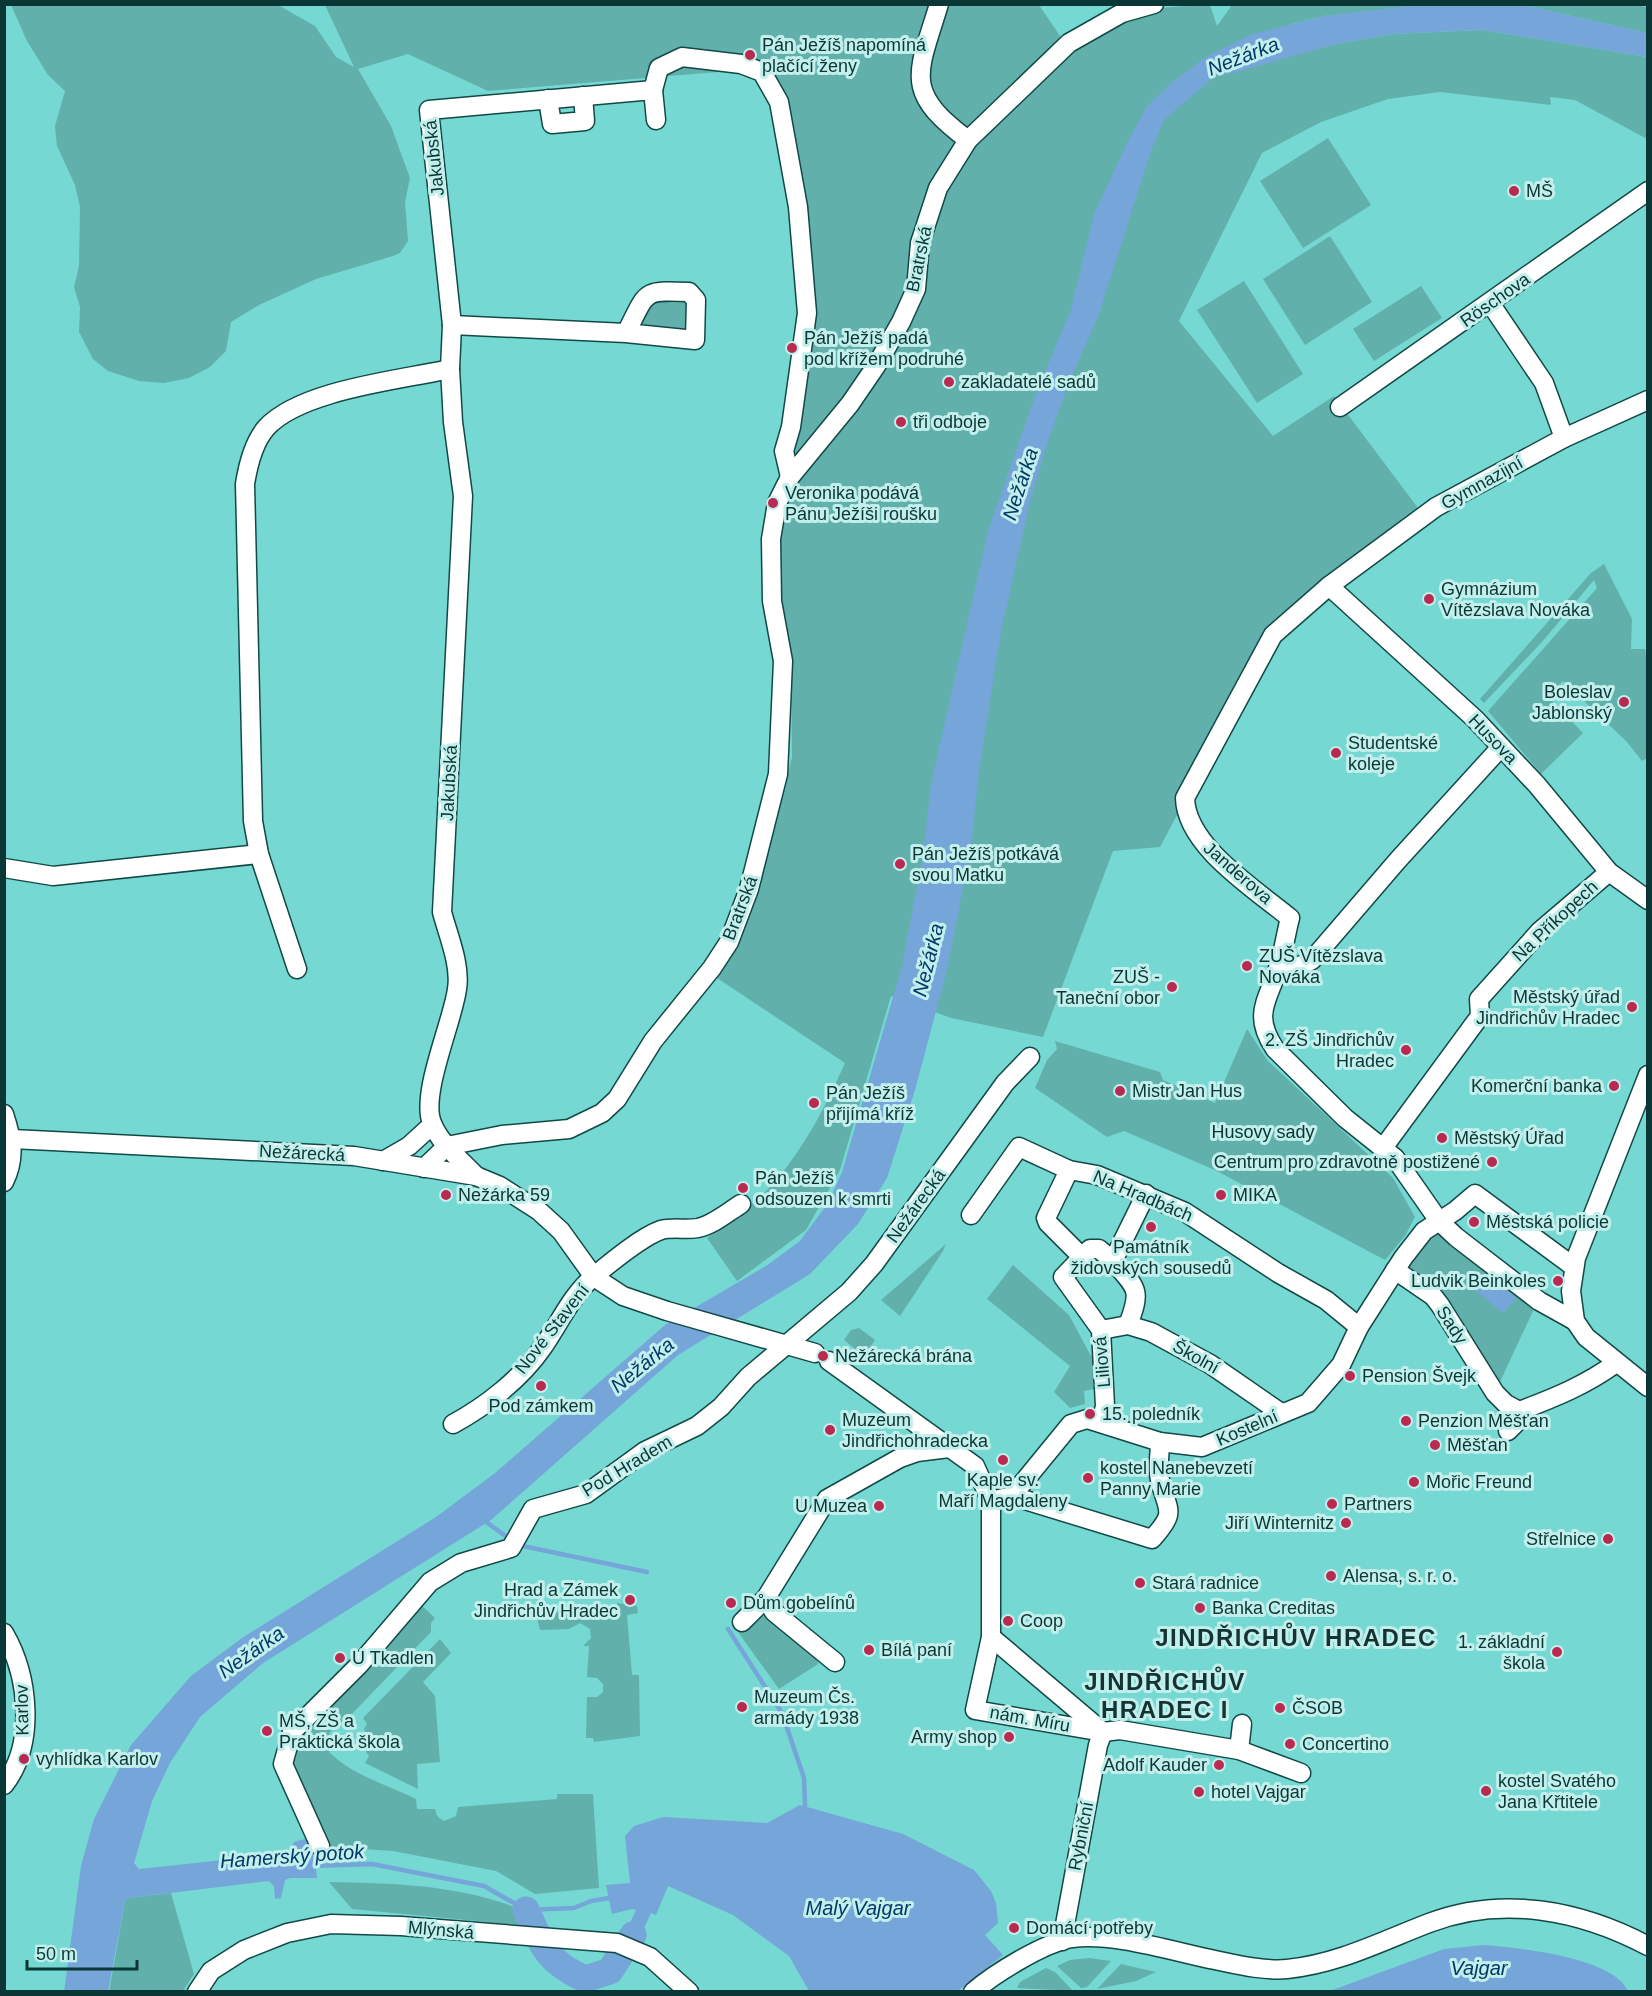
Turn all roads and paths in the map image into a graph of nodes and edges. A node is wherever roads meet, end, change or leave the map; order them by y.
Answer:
1 (939, 4) edge
2 (1154, 4) edge
3 (1121, 9) edge
4 (653, 90) junction
5 (583, 96) junction
6 (548, 99) junction
7 (656, 120) dead end
8 (968, 140) junction
9 (1647, 191) edge
10 (1490, 303) junction
11 (452, 325) junction
12 (626, 333) dead end
13 (450, 369) junction
14 (1647, 400) edge
15 (1340, 407) dead end
16 (1564, 438) junction
17 (790, 477) junction
18 (1329, 586) junction
19 (1501, 747) junction
20 (259, 854) junction
21 (4, 868) edge
22 (1609, 872) junction
23 (1647, 900) edge
24 (1279, 964) junction
25 (297, 969) dead end
26 (1030, 1057) dead end
27 (1647, 1076) edge
28 (4, 1114) edge
29 (432, 1125) junction
30 (12, 1139) junction
31 (447, 1146) junction
32 (1383, 1148) junction
33 (383, 1161) junction
34 (424, 1168) junction
35 (1069, 1170) junction
36 (476, 1176) junction
37 (4, 1182) edge
38 (1146, 1194) junction
39 (741, 1204) dead end
40 (970, 1215) dead end
41 (1438, 1221) junction
42 (1082, 1257) junction
43 (1113, 1261) junction
44 (1574, 1267) junction
45 (1395, 1270) junction
46 (594, 1277) junction
47 (1575, 1321) junction
48 (1128, 1325) junction
49 (1359, 1327) junction
50 (1101, 1330) junction
51 (789, 1344) junction
52 (1616, 1363) junction
53 (1647, 1387) edge
54 (1519, 1411) junction
55 (1281, 1413) junction
56 (1101, 1423) junction
57 (453, 1424) dead end
58 (1508, 1431) dead end
59 (1160, 1442) junction
60 (949, 1448) junction
61 (1012, 1496) junction
62 (992, 1501) junction
63 (766, 1598) junction
64 (742, 1622) dead end
65 (4, 1633) edge
66 (992, 1637) junction
67 (835, 1662) dead end
68 (1242, 1724) dead end
69 (1103, 1732) junction
70 (1239, 1750) junction
71 (1301, 1773) dead end
72 (4, 1785) edge
73 (320, 1846) dead end
74 (1062, 1941) junction
75 (1647, 1946) edge
76 (978, 1988) edge
77 (196, 1992) edge
78 (689, 1992) edge

1 - 8 street
2 - 3 street, Bratrská
3 - 8 street, Bratrská
4 - 5 street, Jakubská
4 - 7 street
4 - 17 street
5 - 6 street, Jakubská
5 - 6 street
6 - 11 street, Jakubská
8 - 17 street, Bratrská
9 - 10 street, Röschova
10 - 15 street, Röschova
10 - 16 street
11 - 12 street
11 - 13 street, Jakubská
13 - 20 street
13 - 29 street, Jakubská
14 - 16 street, Gymnazijní
16 - 18 street, Gymnazijní
17 - 31 street, Bratrská
18 - 19 street, Husova
18 - 24 street, Janderova
19 - 22 street, Husova
19 - 24 street
20 - 21 street
20 - 25 street
22 - 23 street, Husova
22 - 32 street, Na Příkopech
24 - 32 street, Janderova
26 - 51 street, Nežárecká
27 - 44 street
28 - 30 street
29 - 31 street
29 - 33 street
30 - 33 street, Nežárecká
30 - 37 street
31 - 34 street
31 - 36 street
32 - 41 street, Janderova
33 - 34 street, Nežárecká
34 - 36 street, Nežárecká
35 - 38 street, Na Hradbách
35 - 40 street, Na Hradbách
35 - 42 street
36 - 46 street, Nežárecká
38 - 43 street
38 - 49 street, Na Hradbách
39 - 46 street
41 - 44 street
41 - 45 street
41 - 47 street, Janderova
42 - 43 street
42 - 50 street, Liliová
43 - 48 street
44 - 47 street
45 - 49 street, Kostelní
45 - 54 street, Sady
46 - 51 street, Nežárecká
46 - 57 street, Nové Stavení
47 - 52 street
48 - 50 street, Školní
48 - 55 street, Školní
49 - 55 street, Kostelní
50 - 56 street, Liliová
51 - 60 street, Nežárecká
51 - 73 street, Pod Hradem
52 - 53 street
52 - 54 street
54 - 58 street
55 - 59 street, Kostelní
56 - 59 street, Kostelní
56 - 61 street, Kostelní
59 - 61 street
60 - 62 street, Nežárecká
60 - 63 street
61 - 62 street
62 - 66 street
63 - 64 street
63 - 67 street
65 - 72 street, Karlov
66 - 69 street
66 - 69 street, nám. Míru
68 - 70 street
69 - 70 street, nám. Míru
69 - 74 street, Rybniční
70 - 71 street, nám. Míru
74 - 75 street
74 - 76 street
77 - 78 street, Mlýnská

